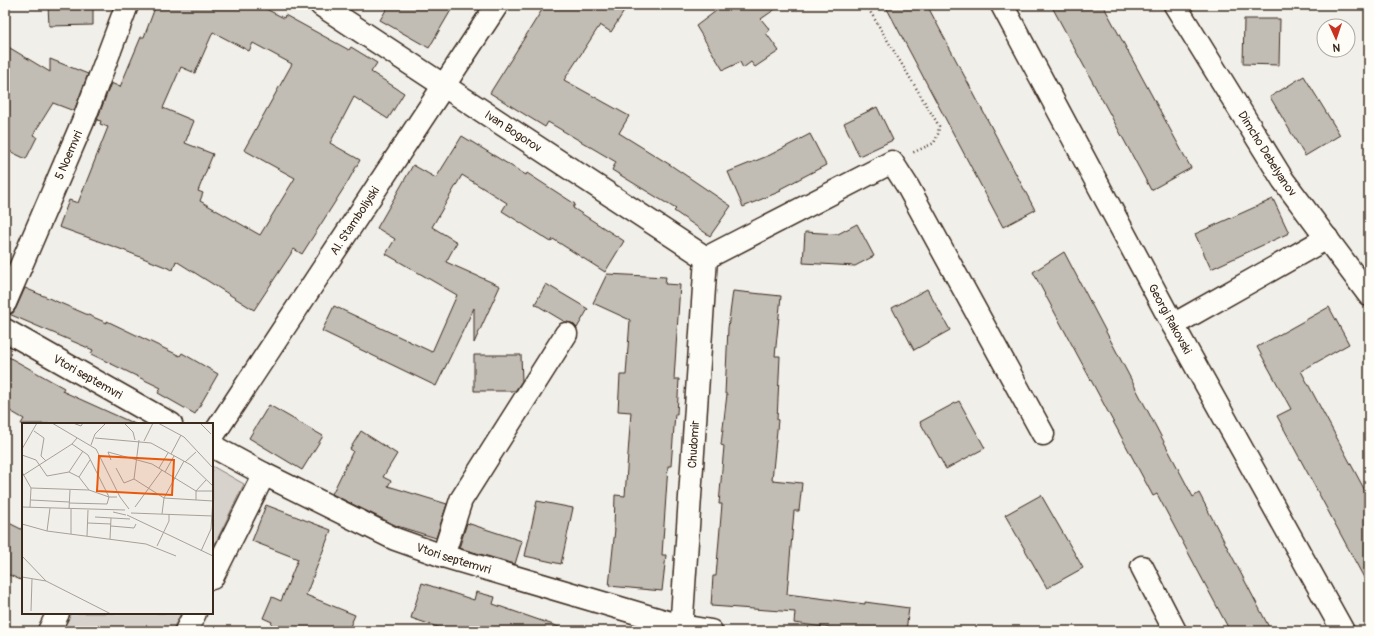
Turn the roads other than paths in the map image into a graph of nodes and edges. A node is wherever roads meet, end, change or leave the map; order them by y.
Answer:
1 (127, 5) edge
2 (321, 5) edge
3 (497, 5) edge
4 (1002, 5) edge
5 (1175, 5) edge
6 (444, 85) junction
7 (1327, 238) junction
8 (706, 258) junction
9 (1369, 295) edge
10 (5, 303) edge
11 (1173, 325) junction
12 (5, 330) edge
13 (566, 334) dead end
14 (149, 419) edge
15 (167, 423) edge
16 (1042, 434) dead end
17 (213, 435) edge
18 (213, 447) edge
19 (264, 474) junction
20 (442, 556) junction
21 (1142, 567) dead end
22 (213, 576) edge
23 (58, 614) edge
24 (194, 614) edge
25 (681, 628) edge
26 (49, 631) edge
27 (186, 631) edge
28 (711, 631) edge
29 (1175, 631) edge
30 (1343, 631) edge

1 - 10 street, 5 Noemvri
2 - 6 street, Ivan Bogorov
3 - 6 street, Al. Stamboliyski
4 - 11 street, Georgi Rakovski
5 - 7 street, Dimcho Debelyanov
6 - 8 street, Ivan Bogorov
6 - 17 street, Al. Stamboliyski
7 - 9 street, Dimcho Debelyanov
7 - 11 street
8 - 16 street
8 - 25 street, Chudomir
11 - 30 street, Georgi Rakovski
12 - 14 street, Vtori septemvri
13 - 20 street
14 - 15 street, Vtori septemvri
18 - 19 street, Vtori septemvri
19 - 20 street, Vtori septemvri
19 - 22 street
20 - 25 street, Vtori septemvri
21 - 29 street
23 - 26 street
24 - 27 street
25 - 28 street, Vtori septemvri

